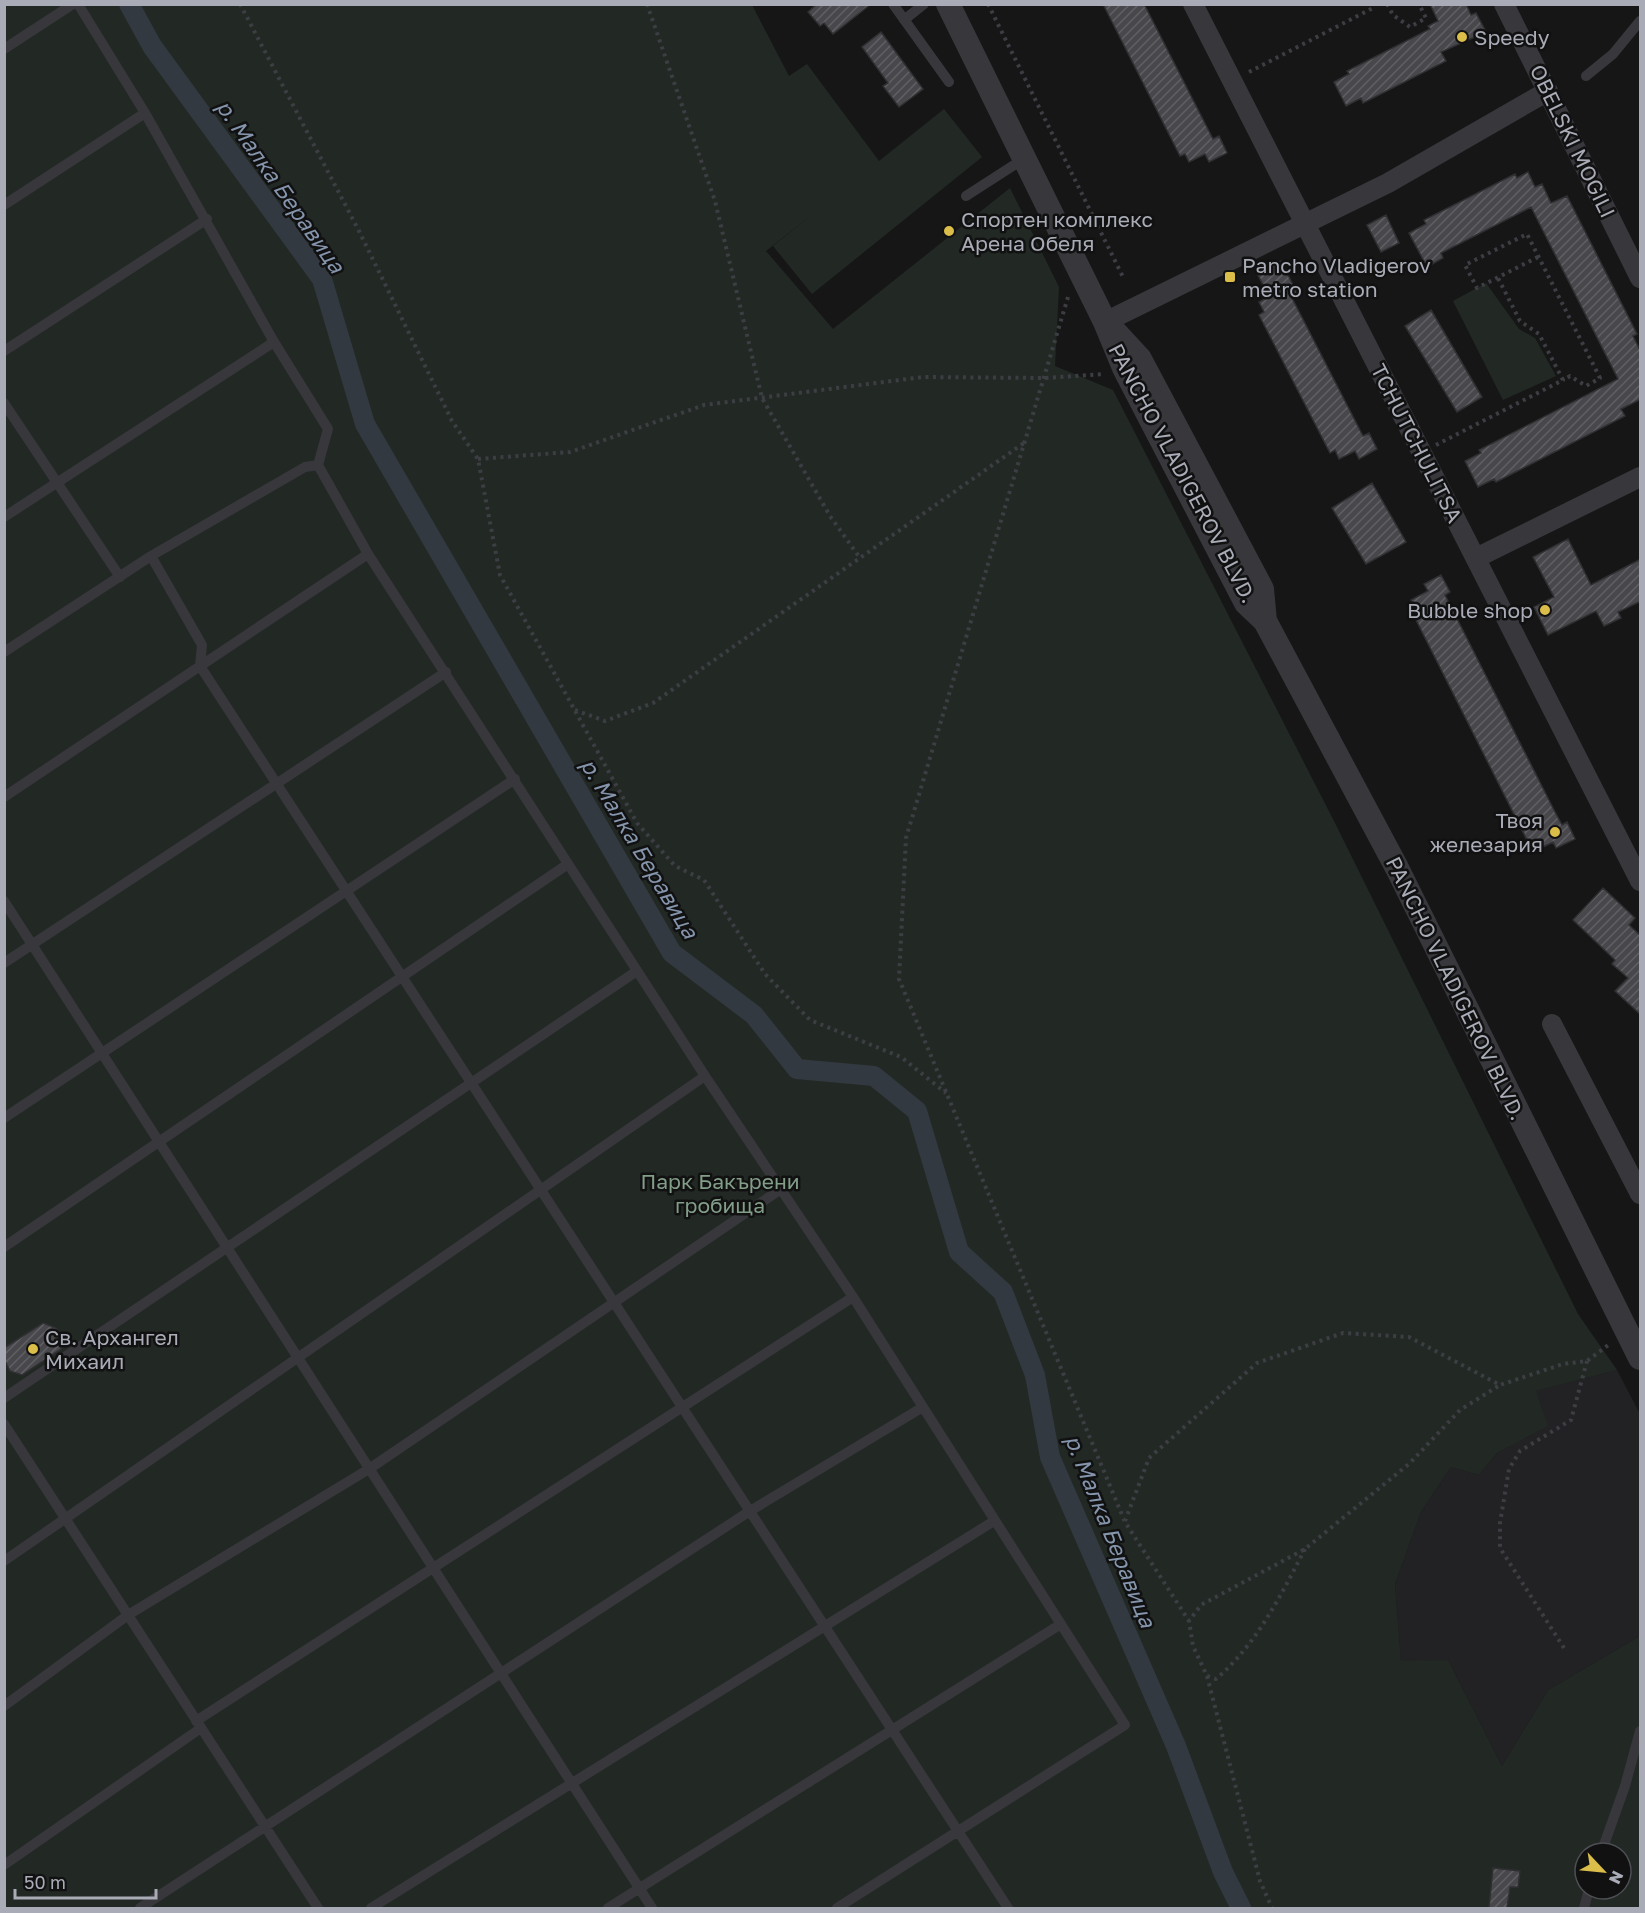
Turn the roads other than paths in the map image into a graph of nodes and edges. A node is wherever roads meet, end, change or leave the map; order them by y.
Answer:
1 (73, 4) edge
2 (78, 4) edge
3 (893, 4) edge
4 (924, 4) edge
5 (948, 4) edge
6 (1193, 4) edge
7 (1504, 4) edge
8 (904, 20) junction
9 (1641, 21) edge
10 (4, 49) edge
11 (1586, 76) dead end
12 (949, 82) dead end
13 (1548, 91) junction
14 (145, 113) junction
15 (1025, 158) junction
16 (966, 196) dead end
17 (4, 205) edge
18 (207, 219) junction
19 (1305, 224) junction
20 (1641, 278) edge
21 (1106, 322) junction
22 (274, 342) junction
23 (4, 351) edge
24 (4, 403) edge
25 (318, 465) junction
26 (1641, 477) edge
27 (58, 483) junction
28 (4, 518) edge
29 (368, 554) junction
30 (151, 556) junction
31 (1476, 558) junction
32 (120, 577) junction
33 (4, 652) edge
34 (200, 666) junction
35 (446, 672) junction
36 (514, 779) junction
37 (276, 783) junction
38 (4, 797) edge
39 (568, 864) junction
40 (1641, 881) edge
41 (346, 891) junction
42 (4, 901) edge
43 (32, 945) junction
44 (4, 963) edge
45 (637, 971) junction
46 (402, 977) junction
47 (1552, 1024) dead end
48 (102, 1053) junction
49 (705, 1076) junction
50 (471, 1083) junction
51 (4, 1118) edge
52 (159, 1142) junction
53 (781, 1189) junction
54 (541, 1190) junction
55 (1641, 1194) edge
56 (4, 1247) edge
57 (227, 1248) junction
58 (853, 1297) junction
59 (614, 1303) junction
60 (298, 1358) junction
61 (1641, 1359) edge
62 (4, 1398) edge
63 (682, 1407) junction
64 (923, 1407) junction
65 (4, 1424) edge
66 (369, 1469) junction
67 (750, 1511) junction
68 (66, 1519) junction
69 (994, 1521) junction
70 (4, 1562) edge
71 (433, 1568) junction
72 (128, 1615) junction
73 (1061, 1624) junction
74 (825, 1626) junction
75 (501, 1673) junction
76 (4, 1706) edge
77 (199, 1724) junction
78 (892, 1730) junction
79 (1641, 1731) edge
80 (572, 1784) junction
81 (265, 1827) junction
82 (958, 1832) junction
83 (1605, 1841) edge
84 (4, 1865) edge
85 (639, 1889) junction
86 (140, 1908) edge
87 (318, 1908) edge
88 (371, 1908) edge
89 (608, 1908) edge
90 (652, 1908) edge
91 (837, 1908) edge
92 (1008, 1908) edge

1 - 10 lane
2 - 14 lane
3 - 8 lane
4 - 8 lane
5 - 15 street, PANCHO VLADIGEROV BLVD.
6 - 19 street, TCHUTCHULITSA
7 - 13 street, OBELSKI MOGILI
8 - 12 lane
9 - 11 lane
13 - 19 street
13 - 20 street, OBELSKI MOGILI
14 - 17 lane
14 - 18 lane
15 - 16 lane
15 - 21 street, PANCHO VLADIGEROV BLVD.
18 - 22 lane
18 - 23 lane
19 - 21 street
19 - 31 street, TCHUTCHULITSA
21 - 61 street, PANCHO VLADIGEROV BLVD.
22 - 25 lane
22 - 27 lane
24 - 27 lane
25 - 29 lane
25 - 30 lane
26 - 31 street
27 - 28 lane
27 - 32 lane
29 - 34 lane
29 - 35 lane
30 - 32 lane
30 - 34 lane
31 - 40 street, TCHUTCHULITSA
32 - 33 lane
34 - 37 lane
34 - 38 lane
35 - 36 lane
35 - 37 lane
36 - 39 lane
36 - 41 lane
37 - 41 lane
37 - 43 lane
39 - 45 lane
39 - 46 lane
41 - 46 lane
41 - 48 lane
42 - 43 lane
43 - 44 lane
43 - 48 lane
45 - 49 lane
45 - 50 lane
46 - 50 lane
46 - 52 lane
47 - 55 street
48 - 51 lane
48 - 52 lane
49 - 53 lane
49 - 54 lane
50 - 54 lane
50 - 57 lane
52 - 56 lane
52 - 57 lane
53 - 58 lane
53 - 59 lane
54 - 59 lane
54 - 60 lane
57 - 60 lane
57 - 62 lane
58 - 63 lane
58 - 64 lane
59 - 63 lane
59 - 66 lane
60 - 66 lane
60 - 68 lane
63 - 67 lane
63 - 71 lane
64 - 67 lane
64 - 69 lane
65 - 68 lane
66 - 71 lane
66 - 72 lane
67 - 74 lane
67 - 75 lane
68 - 70 lane
68 - 72 lane
69 - 73 lane
69 - 74 lane
71 - 75 lane
71 - 77 lane
72 - 76 lane
72 - 77 lane
73 - 78 lane
73 - 82 lane
74 - 78 lane
74 - 80 lane
75 - 80 lane
75 - 81 lane
77 - 81 lane
77 - 84 lane
78 - 82 lane
78 - 85 lane
79 - 83 lane
80 - 85 lane
80 - 88 lane
81 - 86 lane
81 - 87 lane
82 - 91 lane
82 - 92 lane
85 - 89 lane
85 - 90 lane

